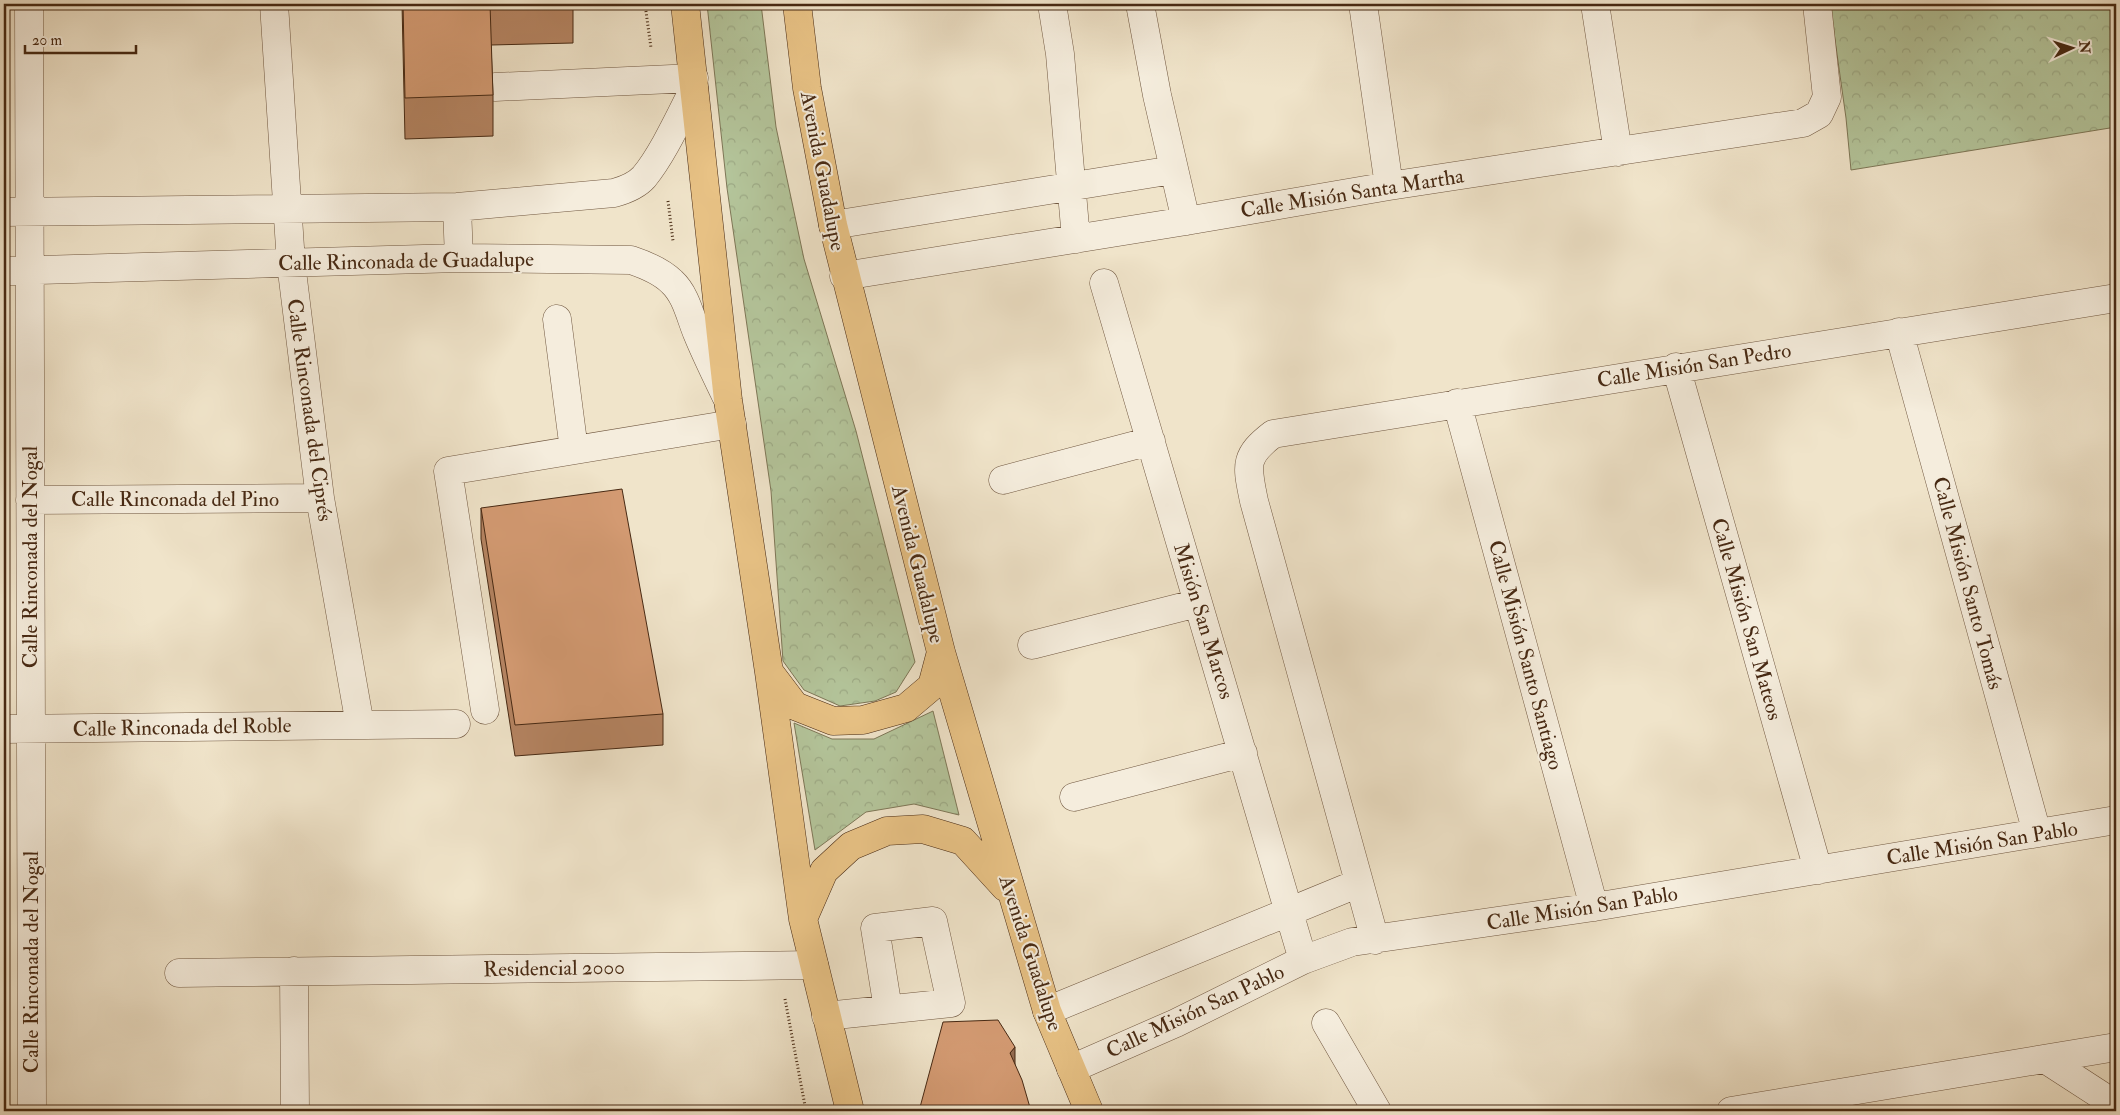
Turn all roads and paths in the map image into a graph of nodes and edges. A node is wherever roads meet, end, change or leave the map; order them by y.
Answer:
1 (29, 4) edge
2 (274, 4) edge
3 (686, 4) edge
4 (797, 4) edge
5 (1052, 4) edge
6 (1140, 4) edge
7 (1363, 4) edge
8 (1595, 4) edge
9 (1817, 4) edge
10 (694, 83) junction
11 (495, 87) edge
12 (1618, 152) junction
13 (1173, 170) junction
14 (1072, 186) junction
15 (1389, 186) junction
16 (457, 207) junction
17 (286, 209) junction
18 (17, 212) edge
19 (1186, 221) junction
20 (833, 225) junction
21 (1076, 239) junction
22 (459, 258) junction
23 (291, 263) junction
24 (17, 271) edge
25 (844, 276) junction
26 (1104, 283) dead end
27 (2116, 298) edge
28 (558, 319) dead end
29 (1899, 332) junction
30 (1676, 368) junction
31 (1457, 403) junction
32 (730, 412) junction
33 (1150, 441) junction
34 (574, 450) junction
35 (1003, 480) dead end
36 (320, 498) junction
37 (30, 500) junction
38 (1198, 602) junction
39 (1032, 645) dead end
40 (940, 652) junction
41 (769, 672) junction
42 (484, 710) dead end
43 (456, 724) dead end
44 (360, 725) junction
45 (4, 729) edge
46 (31, 729) junction
47 (1243, 753) junction
48 (1074, 797) dead end
49 (2116, 820) edge
50 (2038, 834) junction
51 (1818, 870) junction
52 (1359, 883) junction
53 (1010, 891) junction
54 (1594, 907) junction
55 (1290, 912) junction
56 (803, 919) junction
57 (1375, 940) junction
58 (1303, 960) junction
59 (814, 964) junction
60 (294, 971) junction
61 (179, 973) dead end
62 (888, 1009) dead end
63 (1047, 1011) junction
64 (826, 1016) junction
65 (1326, 1022) dead end
66 (2116, 1047) edge
67 (2044, 1059) junction
68 (1071, 1069) junction
69 (2116, 1105) edge
70 (1762, 1109) edge
71 (32, 1111) edge
72 (294, 1111) edge
73 (850, 1111) edge
74 (1089, 1111) edge
75 (1377, 1111) edge
76 (1732, 1111) edge

1 - 18 street, Calle Rinconada del Nogal
2 - 17 street, Calle Rinconada del Ciprés
3 - 10 main road
4 - 20 main road, Avenida Guadalupe
5 - 14 street
6 - 13 street
7 - 15 street
8 - 12 street
9 - 12 street, Calle Misión Santa Martha
10 - 11 street
10 - 16 street
10 - 32 main road
12 - 15 street, Calle Misión Santa Martha
13 - 14 street
13 - 19 street
14 - 20 street
14 - 21 street
15 - 19 street, Calle Misión Santa Martha
16 - 17 street
16 - 22 street
17 - 18 street
17 - 23 street, Calle Rinconada del Ciprés
18 - 24 street, Calle Rinconada del Nogal
19 - 21 street, Calle Misión Santa Martha
20 - 25 main road, Avenida Guadalupe
21 - 25 street, Calle Misión Santa Martha
22 - 23 street, Calle Rinconada de Guadalupe
22 - 32 street, Calle Rinconada de Guadalupe
23 - 24 street, Calle Rinconada de Guadalupe
23 - 36 street, Calle Rinconada del Ciprés
24 - 37 street, Calle Rinconada del Nogal
25 - 40 main road, Avenida Guadalupe
26 - 33 street, Misión San Marcos
27 - 29 street, Calle Misión San Pedro
28 - 34 street
29 - 30 street, Calle Misión San Pedro
29 - 50 street, Calle Misión Santo Tomás
30 - 31 street, Calle Misión San Pedro
30 - 51 street, Calle Misión San Mateos
31 - 52 street, Calle Misión San Pedro
31 - 54 street, Calle Misión Santo Santiago
32 - 34 street
32 - 41 main road
33 - 35 street
33 - 38 street, Misión San Marcos
34 - 42 street
36 - 37 street, Calle Rinconada del Pino
36 - 44 street, Calle Rinconada del Ciprés
37 - 46 street, Calle Rinconada del Nogal
38 - 39 street
38 - 47 street, Misión San Marcos
40 - 41 main road
40 - 53 main road, Avenida Guadalupe
41 - 56 main road
43 - 44 street, Calle Rinconada del Roble
44 - 46 street, Calle Rinconada del Roble
45 - 46 street, Calle Rinconada del Roble
46 - 71 street, Calle Rinconada del Nogal
47 - 48 street
47 - 55 street, Misión San Marcos
49 - 50 street, Calle Misión San Pablo
50 - 51 street, Calle Misión San Pablo
51 - 54 street, Calle Misión San Pablo
52 - 55 street
52 - 57 street
53 - 56 main road
53 - 63 main road, Avenida Guadalupe
54 - 57 street, Calle Misión San Pablo
55 - 58 street, Misión San Marcos
55 - 63 street
56 - 59 main road
57 - 58 street, Calle Misión San Pablo
58 - 68 street, Calle Misión San Pablo
59 - 60 street, Residencial 2000
59 - 64 main road
60 - 61 street, Residencial 2000
60 - 72 street
62 - 64 street
63 - 68 main road, Avenida Guadalupe
64 - 73 main road
65 - 75 street
66 - 67 street
67 - 69 street
67 - 70 street
68 - 74 main road, Avenida Guadalupe
70 - 76 street

